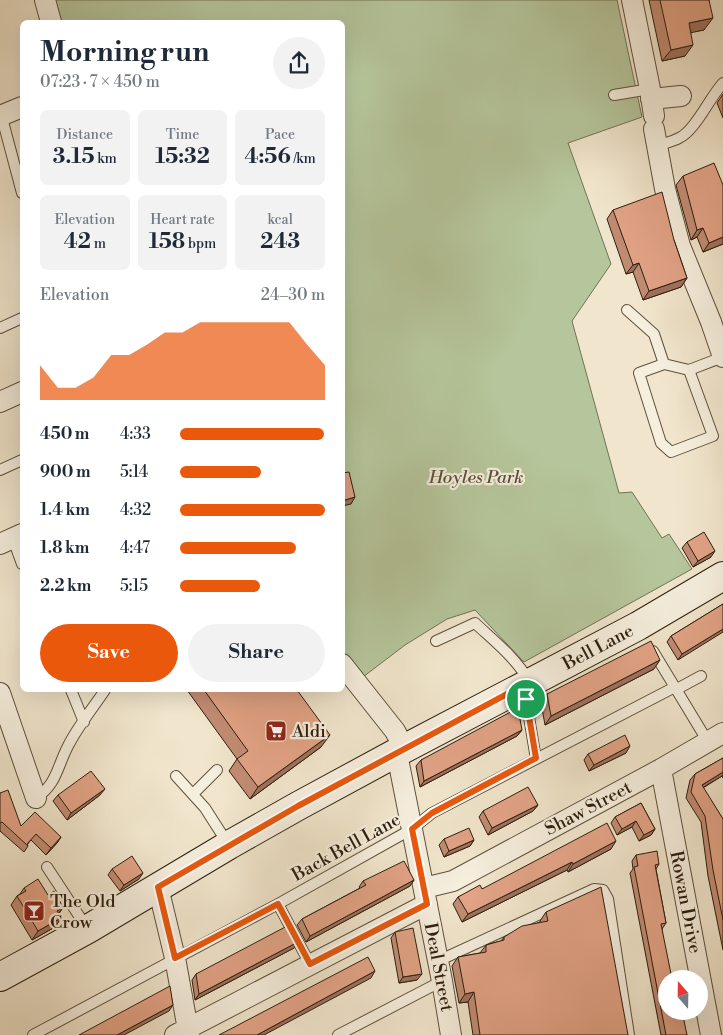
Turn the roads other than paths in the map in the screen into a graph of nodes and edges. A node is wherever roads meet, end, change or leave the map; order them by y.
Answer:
1 (45, 0) edge
2 (632, 0) edge
3 (50, 20) edge
4 (723, 83) edge
5 (614, 95) dead end
6 (681, 96) dead end
7 (20, 108) edge
8 (0, 114) edge
9 (653, 116) junction
10 (20, 185) edge
11 (627, 310) dead end
12 (20, 319) edge
13 (0, 328) edge
14 (723, 357) edge
15 (664, 364) junction
16 (689, 370) junction
17 (20, 393) edge
18 (0, 402) edge
19 (20, 461) edge
20 (0, 470) edge
21 (12, 539) edge
22 (20, 559) edge
23 (723, 576) edge
24 (436, 641) dead end
25 (650, 646) edge
26 (345, 668) edge
27 (701, 676) dead end
28 (524, 685) junction
29 (676, 688) junction
30 (0, 692) edge
31 (72, 692) edge
32 (104, 692) edge
33 (84, 722) junction
34 (716, 738) edge
35 (399, 751) junction
36 (536, 758) junction
37 (661, 768) junction
38 (217, 770) dead end
39 (176, 776) dead end
40 (193, 794) junction
41 (36, 798) joint
42 (412, 829) junction
43 (229, 845) junction
44 (47, 867) dead end
45 (158, 887) junction
46 (426, 896) junction
47 (278, 904) junction
48 (88, 929) junction
49 (175, 958) junction
50 (438, 961) junction
51 (310, 964) junction
52 (0, 977) edge
53 (442, 981) junction
54 (184, 1033) edge
55 (33, 1035) edge
56 (338, 1035) edge
57 (451, 1035) edge
58 (629, 1035) edge
59 (711, 1035) edge

1 - 3 street
2 - 9 street
4 - 9 lane
5 - 9 lane
6 - 9 street
7 - 8 street
8 - 10 lane
9 - 14 street
11 - 15 lane
12 - 13 lane
14 - 16 lane
15 - 16 lane
15 - 16 lane
17 - 18 street
19 - 20 lane
21 - 22 lane
23 - 28 main road, Bell Lane
24 - 28 lane
25 - 29 lane
26 - 35 street, Deal Street
27 - 29 lane, Back Bell Lane
28 - 35 main road, Bell Lane
28 - 36 lane
29 - 34 lane
29 - 36 lane, Back Bell Lane
30 - 41 street
31 - 33 lane
32 - 33 lane
33 - 41 lane
34 - 37 street, Shaw Street
35 - 42 street, Deal Street
35 - 43 main road, Bell Lane
36 - 42 lane, Back Bell Lane
37 - 46 street, Shaw Street
37 - 59 street, Rowan Drive
38 - 40 lane
39 - 40 lane
40 - 43 lane
42 - 46 street, Deal Street
42 - 47 lane, Back Bell Lane
43 - 45 main road, Bell Lane
44 - 48 lane
45 - 48 main road, Bell Lane
45 - 49 street
46 - 50 street, Deal Street
46 - 51 street
47 - 49 lane, Back Bell Lane
47 - 51 lane
48 - 52 main road, Bell Lane
49 - 54 street
49 - 55 lane, Back Bell Lane
50 - 53 street, Deal Street
50 - 58 lane
51 - 54 street
53 - 56 lane
53 - 57 street, Deal Street

